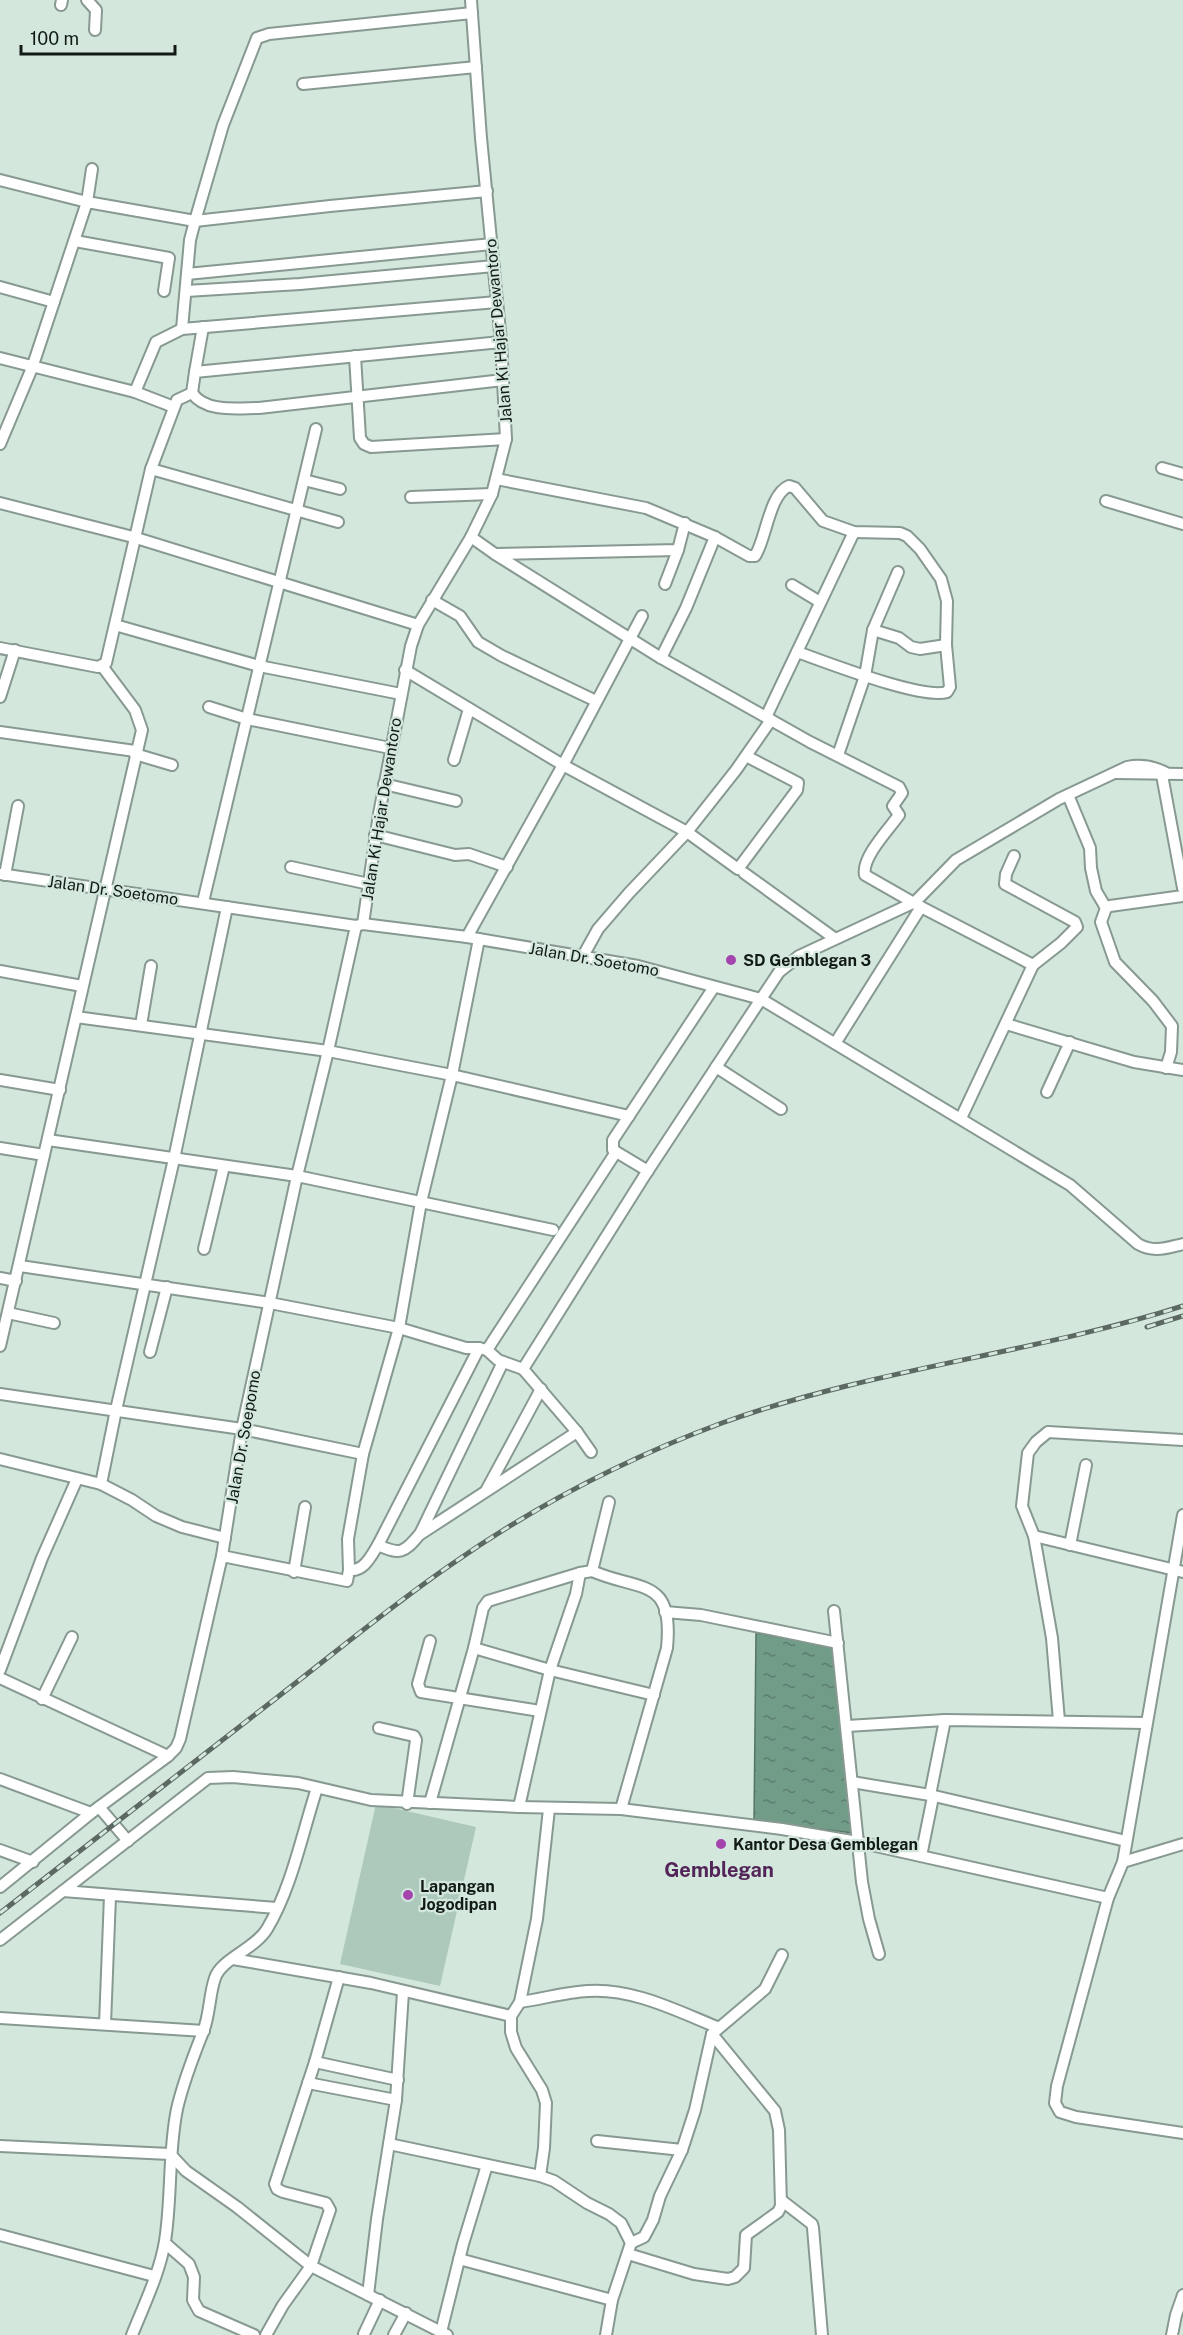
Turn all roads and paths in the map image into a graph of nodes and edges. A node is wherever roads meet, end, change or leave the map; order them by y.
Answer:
1 (87, 0) edge
2 (471, 0) edge
3 (472, 13) junction
4 (95, 30) dead end
5 (476, 67) junction
6 (303, 84) dead end
7 (92, 169) dead end
8 (0, 180) edge
9 (487, 191) junction
10 (87, 202) junction
11 (195, 221) junction
12 (75, 241) junction
13 (492, 244) junction
14 (494, 266) junction
15 (187, 274) junction
16 (0, 287) edge
17 (164, 291) dead end
18 (186, 291) junction
19 (54, 302) junction
20 (497, 302) junction
21 (202, 327) junction
22 (183, 328) junction
23 (501, 342) junction
24 (355, 356) junction
25 (0, 358) edge
26 (33, 368) junction
27 (195, 372) junction
28 (503, 380) junction
29 (135, 392) junction
30 (192, 393) junction
31 (358, 396) junction
32 (174, 407) junction
33 (316, 429) dead end
34 (506, 440) junction
35 (0, 444) edge
36 (1162, 468) dead end
37 (151, 469) junction
38 (1183, 474) edge
39 (496, 479) junction
40 (304, 480) junction
41 (340, 489) dead end
42 (492, 494) junction
43 (411, 497) dead end
44 (1106, 501) dead end
45 (0, 502) edge
46 (298, 510) junction
47 (338, 522) dead end
48 (685, 523) junction
49 (1183, 524) edge
50 (854, 532) junction
51 (134, 537) junction
52 (471, 537) junction
53 (715, 537) junction
54 (678, 550) junction
55 (495, 554) junction
56 (898, 572) dead end
57 (280, 582) junction
58 (665, 584) dead end
59 (792, 585) dead end
60 (432, 600) junction
61 (820, 602) junction
62 (642, 616) dead end
63 (115, 624) junction
64 (418, 625) junction
65 (873, 630) junction
66 (629, 638) junction
67 (946, 645) junction
68 (0, 648) edge
69 (15, 650) junction
70 (797, 652) junction
71 (661, 658) junction
72 (102, 666) junction
73 (259, 666) junction
74 (405, 670) junction
75 (865, 676) junction
76 (401, 694) junction
77 (0, 697) edge
78 (596, 701) junction
79 (209, 707) dead end
80 (469, 709) junction
81 (247, 718) junction
82 (768, 718) junction
83 (0, 732) edge
84 (390, 748) junction
85 (135, 753) junction
86 (838, 755) junction
87 (746, 756) junction
88 (454, 760) dead end
89 (172, 765) dead end
90 (563, 765) junction
91 (1165, 774) junction
92 (1183, 774) edge
93 (384, 784) junction
94 (1068, 795) junction
95 (456, 801) dead end
96 (18, 806) dead end
97 (687, 832) junction
98 (375, 835) junction
99 (1014, 856) dead end
100 (291, 867) dead end
101 (507, 867) junction
102 (744, 873) dead end
103 (2, 875) edge
104 (369, 884) junction
105 (1183, 888) edge
106 (103, 890) junction
107 (1183, 896) edge
108 (202, 902) junction
109 (918, 904) junction
110 (227, 907) junction
111 (1106, 908) junction
112 (360, 925) junction
113 (467, 937) junction
114 (479, 939) junction
115 (834, 939) junction
116 (583, 956) junction
117 (1033, 965) junction
118 (151, 966) dead end
119 (0, 971) edge
120 (82, 986) junction
121 (714, 987) junction
122 (761, 999) junction
123 (76, 1017) junction
124 (1006, 1024) junction
125 (141, 1025) junction
126 (200, 1033) junction
127 (836, 1042) junction
128 (1070, 1042) junction
129 (328, 1051) junction
130 (716, 1067) junction
131 (1166, 1068) junction
132 (1183, 1070) edge
133 (452, 1075) junction
134 (0, 1080) edge
135 (60, 1090) junction
136 (1047, 1092) dead end
137 (781, 1109) dead end
138 (629, 1116) junction
139 (961, 1118) junction
140 (48, 1140) junction
141 (0, 1148) edge
142 (616, 1152) junction
143 (44, 1155) junction
144 (174, 1160) junction
145 (224, 1166) junction
146 (648, 1171) junction
147 (297, 1176) junction
148 (421, 1202) junction
149 (553, 1230) dead end
150 (1183, 1244) edge
151 (204, 1249) dead end
152 (20, 1266) junction
153 (0, 1278) edge
154 (16, 1281) junction
155 (145, 1284) junction
156 (167, 1287) junction
157 (270, 1303) junction
158 (8, 1313) junction
159 (54, 1323) dead end
160 (399, 1328) junction
161 (0, 1346) edge
162 (483, 1349) junction
163 (150, 1352) dead end
164 (503, 1362) junction
165 (523, 1369) junction
166 (541, 1389) junction
167 (0, 1394) edge
168 (116, 1410) junction
169 (242, 1429) junction
170 (577, 1432) junction
171 (1183, 1440) edge
172 (591, 1452) dead end
173 (363, 1454) junction
174 (0, 1459) edge
175 (1086, 1465) dead end
176 (77, 1479) junction
177 (101, 1484) junction
178 (485, 1492) junction
179 (609, 1502) dead end
180 (305, 1507) dead end
181 (1183, 1515) edge
182 (419, 1535) junction
183 (1034, 1536) junction
184 (225, 1538) junction
185 (378, 1545) junction
186 (1070, 1545) junction
187 (222, 1556) junction
188 (349, 1569) junction
189 (592, 1571) junction
190 (1178, 1571) edge
191 (294, 1572) junction
192 (579, 1573) junction
193 (834, 1611) dead end
194 (665, 1612) junction
195 (72, 1637) dead end
196 (429, 1641) dead end
197 (838, 1643) junction
198 (474, 1648) junction
199 (0, 1670) edge
200 (550, 1670) junction
201 (0, 1678) edge
202 (654, 1695) junction
203 (460, 1697) junction
204 (42, 1699) junction
205 (540, 1710) junction
206 (945, 1720) junction
207 (1059, 1721) junction
208 (1146, 1723) junction
209 (847, 1726) junction
210 (379, 1728) dead end
211 (168, 1756) junction
212 (0, 1779) edge
213 (852, 1782) junction
214 (317, 1788) junction
215 (931, 1796) junction
216 (430, 1803) junction
217 (407, 1804) junction
218 (519, 1807) junction
219 (549, 1809) junction
220 (621, 1809) junction
221 (95, 1810) junction
222 (128, 1841) junction
223 (858, 1842) junction
224 (1125, 1842) junction
225 (1183, 1844) edge
226 (0, 1850) edge
227 (921, 1856) junction
228 (33, 1862) junction
229 (1123, 1862) junction
230 (0, 1887) edge
231 (63, 1892) junction
232 (110, 1896) junction
233 (1107, 1898) junction
234 (277, 1908) junction
235 (0, 1940) edge
236 (879, 1954) dead end
237 (782, 1955) dead end
238 (232, 1959) junction
239 (339, 1977) junction
240 (403, 1992) junction
241 (520, 2002) junction
242 (511, 2016) junction
243 (0, 2018) edge
244 (105, 2024) junction
245 (204, 2031) junction
246 (715, 2031) junction
247 (315, 2062) junction
248 (398, 2080) junction
249 (308, 2083) junction
250 (396, 2100) junction
251 (1183, 2133) edge
252 (597, 2141) dead end
253 (389, 2144) junction
254 (0, 2146) edge
255 (682, 2150) junction
256 (170, 2154) junction
257 (487, 2165) junction
258 (540, 2176) junction
259 (781, 2199) junction
260 (0, 2235) edge
261 (165, 2243) junction
262 (630, 2249) junction
263 (459, 2259) junction
264 (311, 2265) junction
265 (154, 2276) junction
266 (368, 2295) junction
267 (1183, 2295) edge
268 (380, 2300) junction
269 (612, 2300) junction
270 (406, 2313) junction
271 (438, 2332) edge
272 (364, 2334) edge
273 (132, 2335) edge
274 (254, 2335) edge
275 (266, 2335) edge
276 (394, 2335) edge
277 (606, 2335) edge
278 (822, 2335) edge
279 (1172, 2335) edge

1 - 4 street
2 - 3 street, Jalan Ki Hajar Dewantoro
3 - 5 street, Jalan Ki Hajar Dewantoro
3 - 11 street
5 - 6 street
5 - 9 street, Jalan Ki Hajar Dewantoro
7 - 10 street
8 - 10 street
9 - 11 street
9 - 13 street, Jalan Ki Hajar Dewantoro
10 - 11 street
10 - 12 street
11 - 15 street
12 - 17 street
12 - 19 street
13 - 14 street, Jalan Ki Hajar Dewantoro
13 - 15 street
14 - 18 street
14 - 20 street, Jalan Ki Hajar Dewantoro
15 - 18 street
16 - 19 street
18 - 22 street
19 - 26 street
20 - 21 street
20 - 23 street, Jalan Ki Hajar Dewantoro
21 - 22 street
21 - 27 street
22 - 29 street
23 - 24 street
23 - 28 street, Jalan Ki Hajar Dewantoro
24 - 27 street
24 - 31 street
25 - 26 street
26 - 29 street
26 - 35 street
27 - 30 street
28 - 31 street
28 - 34 street, Jalan Ki Hajar Dewantoro
29 - 32 street
30 - 31 street
30 - 32 street
31 - 34 street
32 - 37 street
33 - 40 street
34 - 39 street, Jalan Ki Hajar Dewantoro
36 - 38 street
37 - 46 street
37 - 51 street
39 - 42 street, Jalan Ki Hajar Dewantoro
39 - 48 street
40 - 41 street
40 - 46 street
42 - 43 street
42 - 52 street, Jalan Ki Hajar Dewantoro
44 - 49 street
45 - 51 street
46 - 47 street
46 - 57 street
48 - 53 street
48 - 54 street
50 - 53 street
50 - 61 street
50 - 67 street
51 - 57 street
51 - 63 street
52 - 55 street
52 - 60 street, Jalan Ki Hajar Dewantoro
53 - 71 street
54 - 55 street
54 - 58 street
55 - 66 street
56 - 65 street
57 - 64 street
57 - 73 street
59 - 61 street
60 - 64 street, Jalan Ki Hajar Dewantoro
60 - 78 street
61 - 70 street
62 - 66 street
63 - 72 street
63 - 73 street
64 - 74 street, Jalan Ki Hajar Dewantoro
65 - 67 street
65 - 75 street
66 - 71 street
66 - 78 street
67 - 75 street
68 - 69 street
69 - 72 street
69 - 77 street
70 - 75 street
70 - 82 street
71 - 82 street
72 - 85 street
73 - 76 street
73 - 81 street
74 - 76 street, Jalan Ki Hajar Dewantoro
74 - 80 street
75 - 86 street
76 - 84 street, Jalan Ki Hajar Dewantoro
78 - 90 street
79 - 81 street
80 - 88 street
80 - 90 street
81 - 84 street
81 - 108 street
82 - 86 street
82 - 87 street
83 - 85 street
84 - 93 street, Jalan Ki Hajar Dewantoro
85 - 89 street
85 - 106 street
86 - 109 street
87 - 97 street
87 - 97 street
90 - 97 street
90 - 101 street
91 - 92 street
91 - 94 street
91 - 105 street
93 - 95 street
93 - 98 street, Jalan Ki Hajar Dewantoro
94 - 109 street
94 - 111 street
96 - 103 street
97 - 116 street
98 - 101 street
98 - 104 street, Jalan Ki Hajar Dewantoro
99 - 117 street
100 - 104 street
101 - 113 street
102 - 115 street
103 - 106 street, Jalan Dr. Soetomo
104 - 112 street, Jalan Ki Hajar Dewantoro
106 - 108 street, Jalan Dr. Soetomo
106 - 120 street
107 - 111 street
108 - 110 street, Jalan Dr. Soetomo
109 - 115 street
109 - 117 street
109 - 127 street
110 - 112 street, Jalan Dr. Soetomo
110 - 126 street
111 - 131 street
112 - 113 street, Jalan Dr. Soetomo
112 - 129 street, Jalan Dr. Soepomo
113 - 114 street, Jalan Dr. Soetomo
114 - 116 street, Jalan Dr. Soetomo
114 - 133 street
115 - 122 street
116 - 121 street, Jalan Dr. Soetomo
117 - 124 street
118 - 125 street
119 - 120 street
120 - 123 street
121 - 122 street, Jalan Dr. Soetomo
121 - 138 street
122 - 127 street, Jalan Dr. Soetomo
122 - 130 street
123 - 125 street
123 - 135 street
124 - 128 street
124 - 139 street
125 - 126 street
126 - 129 street
126 - 144 street
127 - 139 street, Jalan Dr. Soetomo
128 - 131 street
128 - 136 street
129 - 133 street
129 - 147 street, Jalan Dr. Soepomo
130 - 137 street
130 - 146 street
131 - 132 street
133 - 138 street
133 - 148 street
134 - 135 street
135 - 140 street
138 - 142 street
139 - 150 street, Jalan Dr. Soetomo
140 - 143 street
140 - 144 street
141 - 143 street
142 - 146 street
142 - 162 street
143 - 152 street
144 - 145 street
144 - 155 street
145 - 147 street
145 - 151 street
146 - 165 street
147 - 148 street
147 - 157 street, Jalan Dr. Soepomo
148 - 149 street
148 - 160 street
152 - 154 street
152 - 155 street
153 - 154 street
154 - 158 street
155 - 156 street
155 - 168 street
156 - 157 street
156 - 163 street
157 - 160 street
157 - 169 street, Jalan Dr. Soepomo
158 - 159 street
158 - 161 street
160 - 162 street
160 - 173 street
162 - 164 street
162 - 185 street
164 - 165 street
164 - 182 street
165 - 166 street
166 - 170 street
166 - 178 street
167 - 168 street
168 - 169 street
168 - 177 street
169 - 173 street
169 - 184 street, Jalan Dr. Soepomo
170 - 172 street
170 - 178 street
171 - 183 street
173 - 188 street
174 - 176 street
175 - 186 street
176 - 177 street
176 - 199 street
177 - 184 street
178 - 182 street
179 - 189 street
180 - 191 street
181 - 190 street
182 - 185 street
183 - 186 street
183 - 207 street
184 - 187 street, Jalan Dr. Soepomo
185 - 188 street
186 - 190 street
187 - 191 street
187 - 211 street, Jalan Dr. Soepomo
188 - 191 street
189 - 192 street
189 - 194 street
190 - 208 street
192 - 198 street
192 - 200 street
193 - 197 street
194 - 197 street
194 - 202 street
195 - 204 street
196 - 203 street
197 - 209 street
198 - 200 street
198 - 203 street
200 - 202 street
200 - 205 street
201 - 204 street
202 - 220 street
203 - 205 street
203 - 216 street
204 - 211 street
205 - 218 street
206 - 207 street
206 - 209 street
206 - 215 street
207 - 208 street
208 - 224 street
209 - 213 street
210 - 217 street
211 - 221 street, Jalan Dr. Soepomo
212 - 221 street
213 - 215 street
213 - 223 street
214 - 217 street
214 - 222 street
214 - 234 street
215 - 224 street
215 - 227 street
216 - 217 street
216 - 218 street
218 - 219 street
219 - 220 street
219 - 241 street
220 - 223 street
221 - 222 street
221 - 228 street, Jalan Dr. Soepomo
222 - 231 street
223 - 227 street
223 - 236 street
224 - 229 street
225 - 229 street
226 - 228 street
227 - 233 street
228 - 230 street, Jalan Dr. Soepomo
229 - 233 street
231 - 232 street
231 - 235 street
232 - 234 street
232 - 244 street
233 - 251 street
234 - 238 street
237 - 246 street
238 - 239 street
238 - 245 street
239 - 240 street
239 - 247 street
240 - 242 street
240 - 248 street
241 - 242 street
241 - 246 street
242 - 258 street
243 - 244 street
244 - 245 street
245 - 256 street
246 - 255 street
246 - 259 street
247 - 248 street
247 - 249 street
248 - 250 street
249 - 250 street
249 - 264 street
250 - 253 street
252 - 255 street
253 - 257 street
253 - 266 street
254 - 256 street
255 - 262 street
256 - 261 street
256 - 264 street
257 - 258 street
257 - 263 street
258 - 262 street
259 - 262 street
259 - 278 street
260 - 265 street
261 - 265 street
261 - 274 street
262 - 269 street
263 - 269 street
263 - 271 street
264 - 266 street
264 - 275 street
265 - 273 street
266 - 268 street
267 - 279 street
268 - 270 street
268 - 272 street
269 - 277 street
270 - 271 street
270 - 276 street

